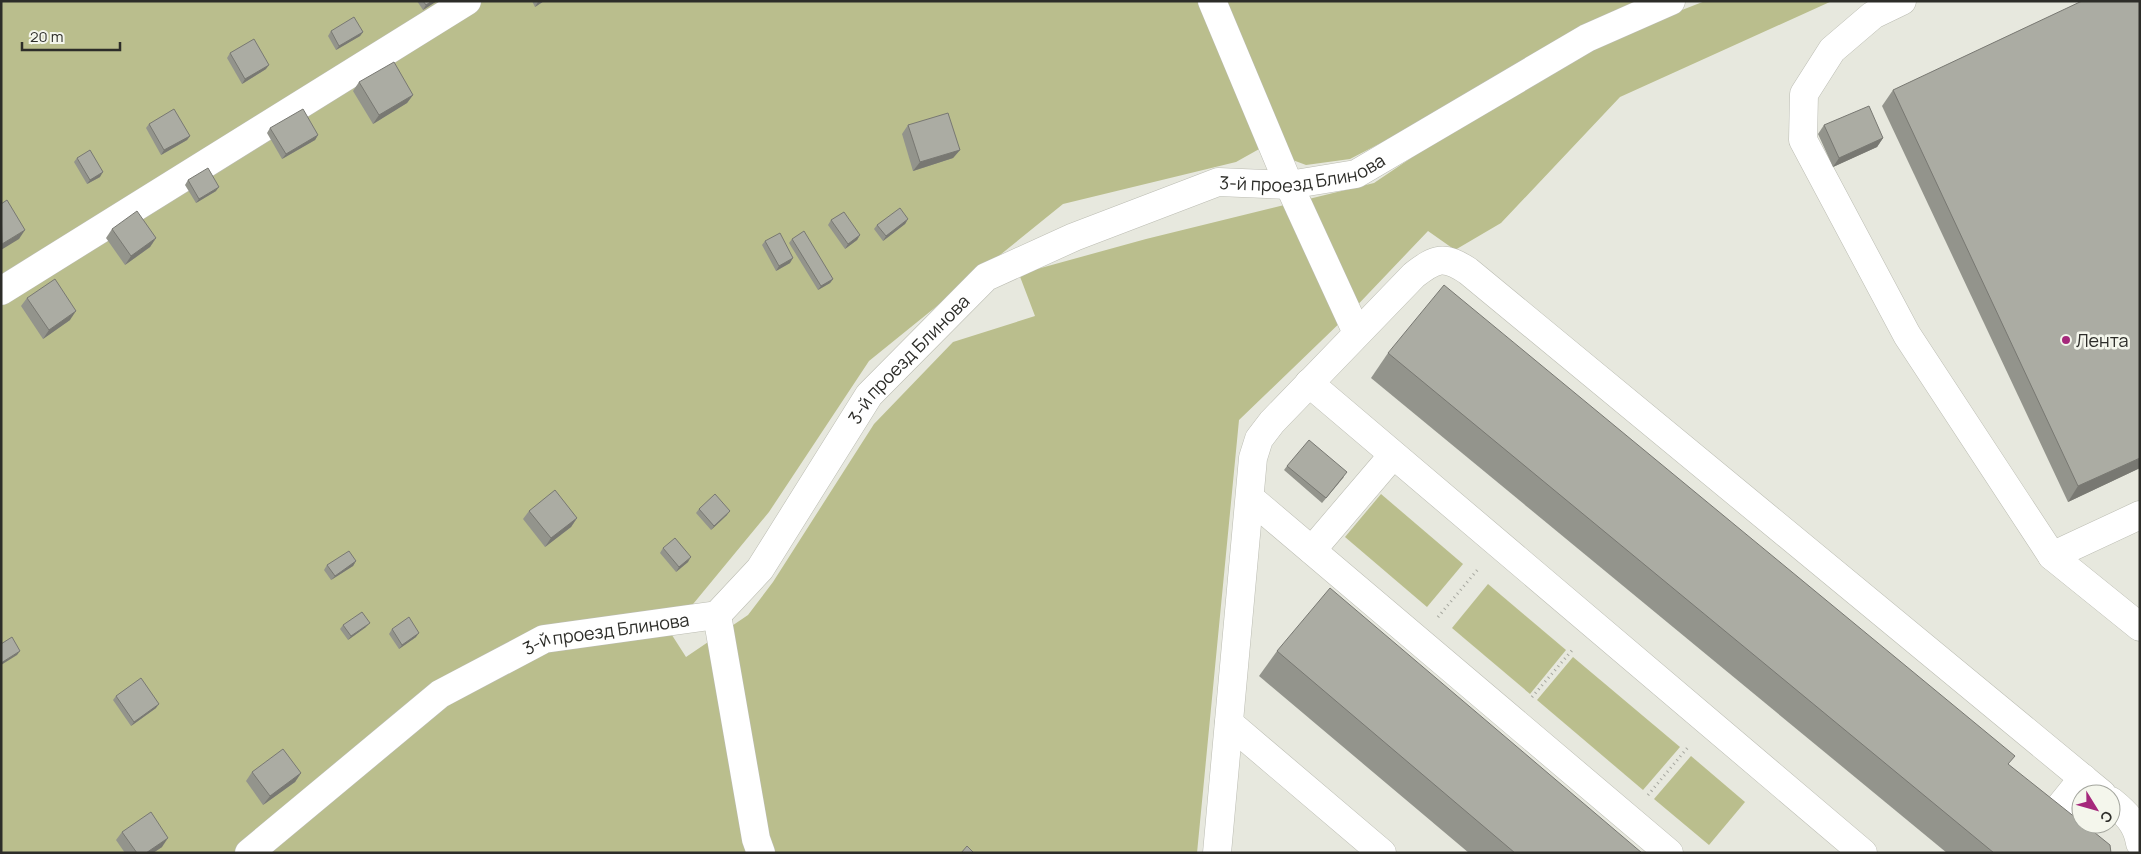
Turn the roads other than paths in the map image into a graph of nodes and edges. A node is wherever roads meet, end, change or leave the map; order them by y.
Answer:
1 (467, 1) edge
2 (1212, 1) edge
3 (1671, 1) edge
4 (1902, 1) edge
5 (1289, 185) junction
6 (1, 290) edge
7 (1357, 334) junction
8 (1309, 383) junction
9 (1393, 455) junction
10 (1250, 498) junction
11 (2140, 515) edge
12 (1312, 550) junction
13 (2052, 556) junction
14 (717, 615) junction
15 (2140, 627) edge
16 (1229, 723) junction
17 (2091, 784) edge
18 (2071, 805) edge
19 (2121, 810) edge
20 (2041, 830) edge
21 (2140, 843) edge
22 (1861, 852) edge
23 (249, 853) edge
24 (761, 853) edge
25 (1217, 853) edge
26 (1382, 853) edge
27 (1669, 853) edge

1 - 6 street
2 - 5 street
3 - 5 street, 3-й проезд Блинова
4 - 13 street
5 - 7 street
5 - 14 street, 3-й проезд Блинова
7 - 8 street
7 - 17 street
8 - 9 street
8 - 10 street
9 - 12 street
9 - 22 street
10 - 12 street
10 - 16 street
11 - 13 street
12 - 27 street
13 - 15 street
14 - 23 street, 3-й проезд Блинова
14 - 24 street
16 - 25 street
16 - 26 street
18 - 20 street
19 - 21 street

